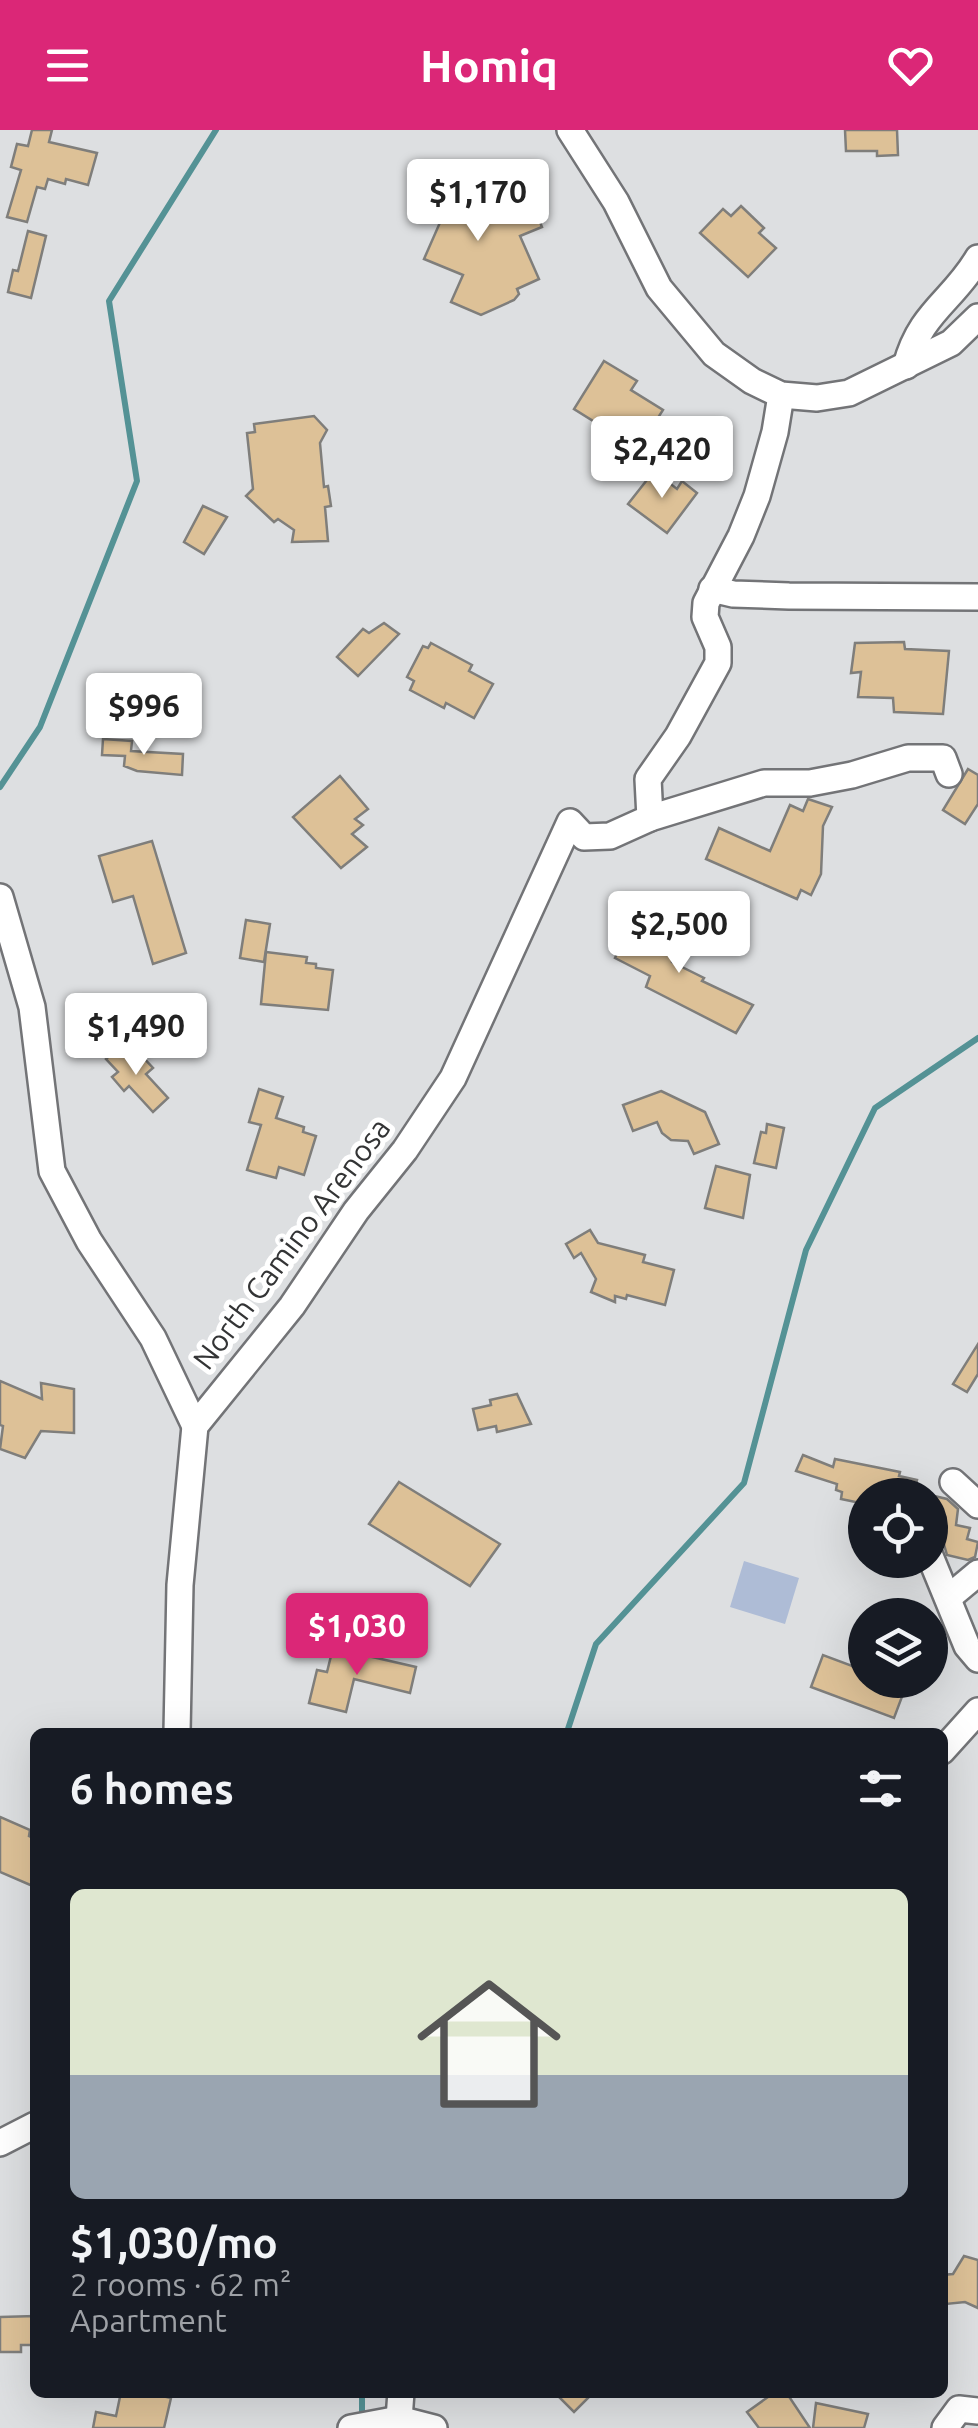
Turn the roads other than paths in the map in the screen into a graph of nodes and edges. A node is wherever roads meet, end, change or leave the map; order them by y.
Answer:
1 (570, 130) edge
2 (978, 258) edge
3 (978, 317) edge
4 (906, 366) junction
5 (781, 395) junction
6 (712, 589) junction
7 (978, 596) edge
8 (950, 774) dead end
9 (650, 818) junction
10 (0, 897) edge
11 (194, 1426) junction
12 (954, 1482) dead end
13 (978, 1505) edge
14 (978, 1573) edge
15 (939, 1578) edge
16 (948, 1598) junction
17 (978, 1659) edge
18 (978, 1711) edge
19 (177, 1728) edge
20 (948, 1744) edge
21 (30, 2128) edge
22 (0, 2143) edge
23 (401, 2398) edge
24 (978, 2411) edge
25 (399, 2419) junction
26 (351, 2428) edge
27 (434, 2428) edge
28 (945, 2428) edge

1 - 5 street
2 - 4 street
3 - 4 street
4 - 5 street
5 - 6 street
6 - 7 street
6 - 9 street
8 - 9 street
9 - 11 street, North Camino Arenosa
10 - 11 street
11 - 19 street
12 - 13 street
14 - 16 street
15 - 16 street
16 - 17 street
18 - 20 street
21 - 22 street
23 - 25 street
24 - 28 street
25 - 26 street
25 - 27 street

